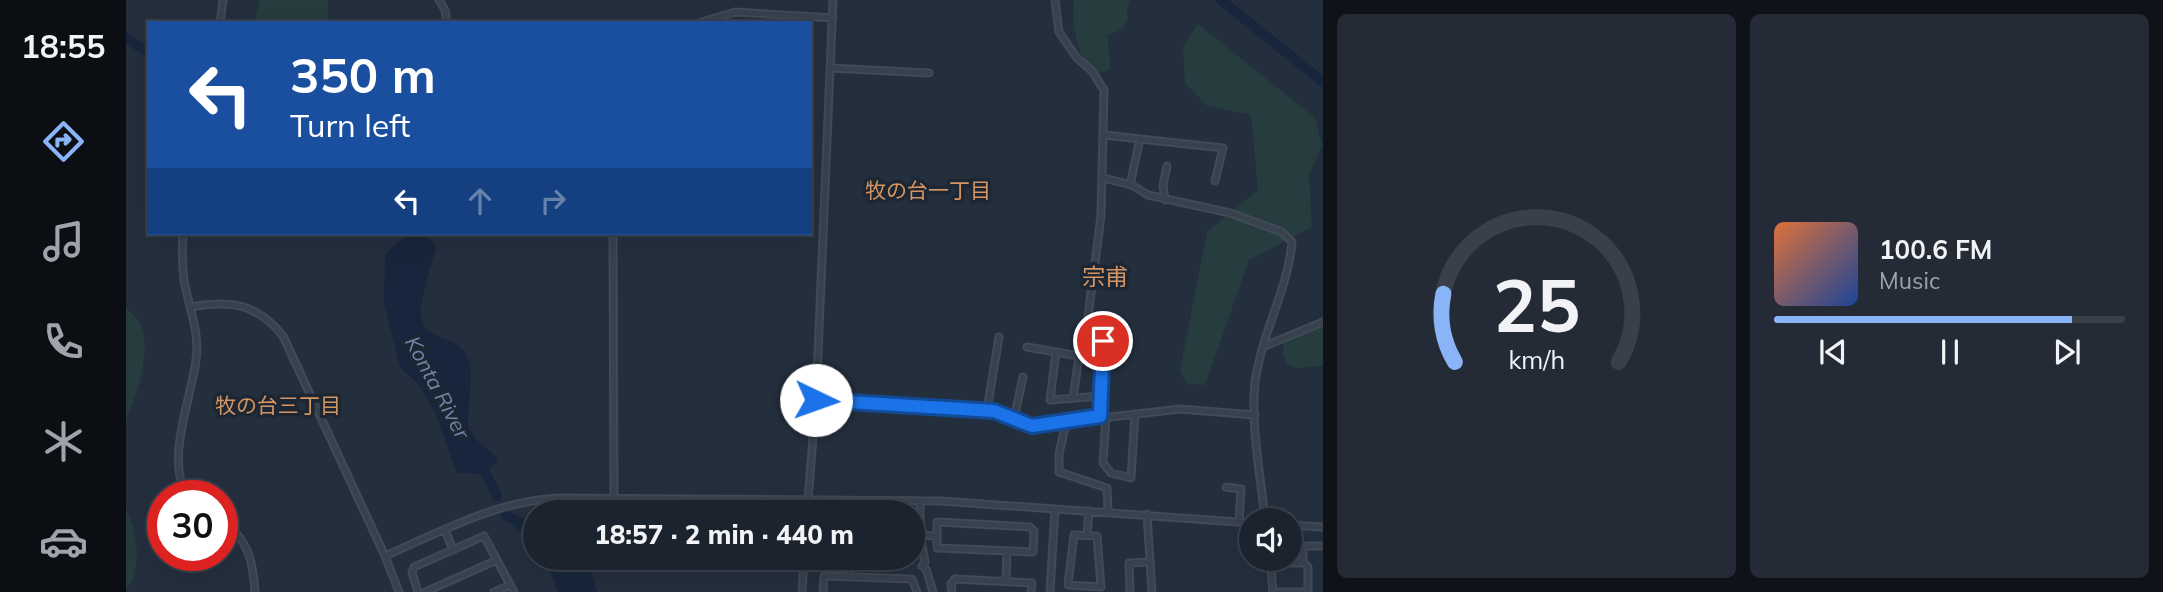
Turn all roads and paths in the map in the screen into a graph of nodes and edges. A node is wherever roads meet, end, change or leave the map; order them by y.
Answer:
1 (223, 0) edge
2 (439, 0) edge
3 (833, 0) edge
4 (1055, 0) edge
5 (832, 18) junction
6 (220, 21) edge
7 (447, 21) edge
8 (706, 21) edge
9 (830, 68) junction
10 (929, 74) dead end
11 (1104, 135) junction
12 (1140, 139) junction
13 (1167, 166) dead end
14 (1103, 178) junction
15 (1215, 181) dead end
16 (1130, 185) junction
17 (1165, 200) junction
18 (183, 235) edge
19 (613, 235) edge
20 (190, 307) junction
21 (1323, 322) edge
22 (999, 337) dead end
23 (1264, 346) junction
24 (1027, 347) dead end
25 (1056, 352) junction
26 (1079, 356) junction
27 (1102, 360) junction
28 (1023, 377) dead end
29 (1101, 396) junction
30 (1073, 398) junction
31 (816, 400) junction
32 (987, 410) junction
33 (1135, 414) junction
34 (1255, 415) junction
35 (1103, 416) junction
36 (1014, 419) junction
37 (1066, 422) junction
38 (181, 480) edge
39 (1226, 487) dead end
40 (614, 498) junction
41 (743, 500) edge
42 (808, 500) edge
43 (925, 501) edge
44 (1240, 508) edge
45 (1264, 508) edge
46 (1055, 509) junction
47 (1089, 511) junction
48 (1108, 512) junction
49 (1147, 514) junction
50 (1239, 522) edge
51 (1302, 526) edge
52 (1323, 527) edge
53 (445, 530) junction
54 (238, 535) edge
55 (925, 535) edge
56 (1087, 535) junction
57 (937, 536) junction
58 (1323, 546) edge
59 (453, 550) junction
60 (1007, 551) junction
61 (385, 556) junction
62 (497, 560) junction
63 (1302, 561) joint
64 (1150, 562) junction
65 (925, 565) edge
66 (803, 570) edge
67 (848, 570) edge
68 (1271, 571) edge
69 (848, 577) junction
70 (1006, 581) junction
71 (510, 585) junction
72 (1101, 589) edge
73 (254, 592) edge
74 (399, 592) edge
75 (418, 592) edge
76 (425, 592) edge
77 (494, 592) edge
78 (514, 592) edge
79 (802, 592) edge
80 (823, 592) edge
81 (917, 592) edge
82 (933, 592) edge
83 (952, 592) edge
84 (1031, 592) edge
85 (1050, 592) edge
86 (1130, 592) edge
87 (1152, 592) edge
88 (1273, 592) edge
89 (1308, 592) edge

1 - 6 street
2 - 7 street
3 - 5 street
4 - 11 street
5 - 8 street
5 - 9 street
9 - 10 street
9 - 31 street
11 - 12 street
11 - 14 street
12 - 15 street
12 - 16 street
13 - 17 street
14 - 16 street
14 - 27 street
16 - 17 street
17 - 23 street
18 - 20 street
19 - 40 street
20 - 38 street
20 - 61 street
21 - 23 street
22 - 32 street
23 - 34 street
24 - 25 street
25 - 26 street
25 - 30 street
26 - 27 street
26 - 30 street
27 - 29 street
28 - 36 street
29 - 30 street
29 - 35 street
31 - 32 street
31 - 42 street
32 - 36 street
33 - 34 street
33 - 35 street
33 - 35 street
34 - 45 street
35 - 37 street
36 - 37 street
37 - 48 street
39 - 44 street
40 - 41 street
40 - 53 street
43 - 46 street
46 - 47 street
46 - 85 street
47 - 48 street
47 - 56 street
48 - 49 street
49 - 50 street
49 - 64 street
51 - 52 street
53 - 59 street
53 - 61 street
54 - 73 street
55 - 57 street
56 - 72 street
56 - 72 street
57 - 60 street
57 - 60 street
58 - 63 street
59 - 62 street
59 - 75 street
60 - 70 street
61 - 74 street
62 - 71 street
62 - 76 street
63 - 89 street
64 - 86 street
64 - 87 street
65 - 82 street
66 - 79 street
67 - 69 street
68 - 88 street
69 - 80 street
69 - 81 street
70 - 83 street
70 - 84 street
71 - 77 street
71 - 78 street
88 - 89 street

